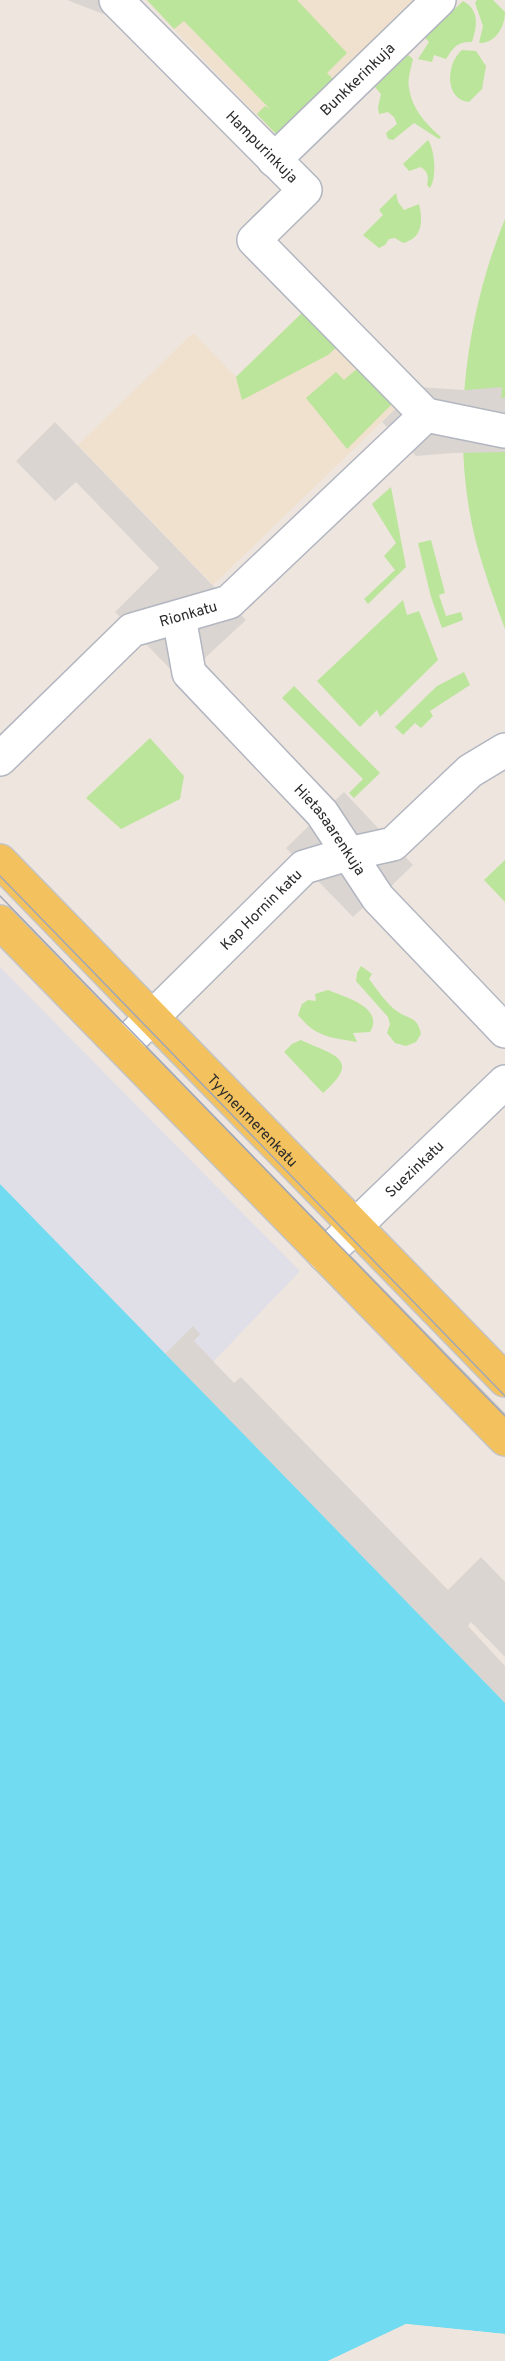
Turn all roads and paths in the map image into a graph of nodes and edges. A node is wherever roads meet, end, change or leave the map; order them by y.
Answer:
1 (439, 0) edge
2 (119, 4) edge
3 (274, 160) junction
4 (426, 415) junction
5 (505, 431) edge
6 (179, 617) junction
7 (505, 750) edge
8 (0, 759) edge
9 (348, 854) junction
10 (0, 861) edge
11 (0, 921) edge
12 (152, 1018) junction
13 (505, 1031) edge
14 (123, 1046) junction
15 (505, 1082) edge
16 (354, 1227) junction
17 (325, 1255) junction
18 (505, 1380) edge
19 (505, 1439) edge

1 - 3 street, Bunkkerinkuja
2 - 3 street, Hampurinkuja
3 - 4 street, Hampurinkuja
4 - 5 street
4 - 6 street, Rionkatu
6 - 8 street, Rionkatu
6 - 9 street, Hietasaarenkuja
7 - 9 street, Kap Hornin katu
9 - 12 street, Kap Hornin katu
9 - 13 street, Hietasaarenkuja
10 - 12 main road, Tyynenmerenkatu
11 - 14 main road
12 - 14 street, Kap Hornin katu
12 - 16 main road, Tyynenmerenkatu
14 - 17 main road
15 - 16 street, Suezinkatu
16 - 17 street, Suezinkatu
16 - 18 main road, Tyynenmerenkatu
17 - 19 main road

